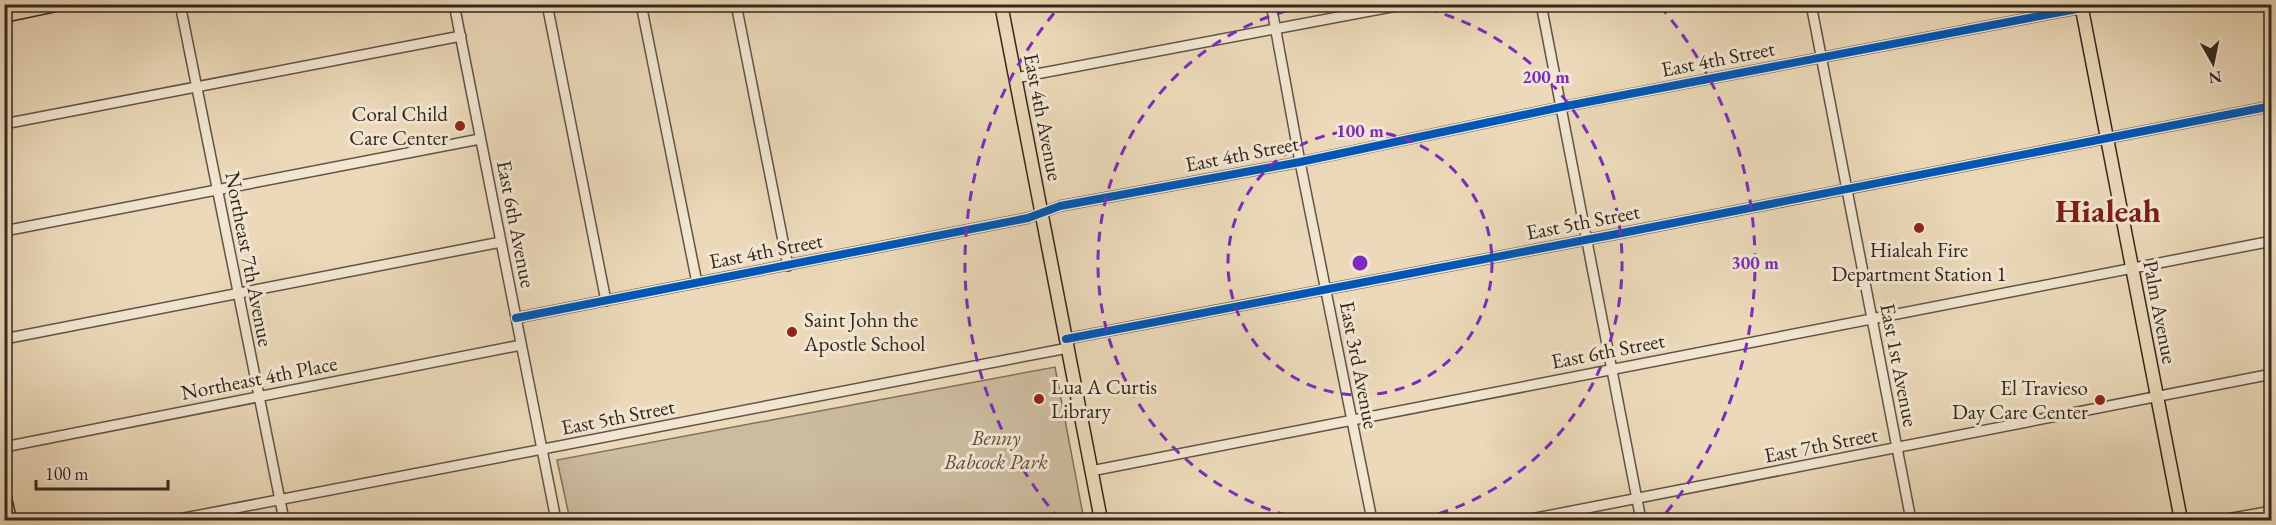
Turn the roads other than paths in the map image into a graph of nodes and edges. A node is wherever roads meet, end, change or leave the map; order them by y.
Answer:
1 (62, 4) edge
2 (180, 4) edge
3 (454, 4) edge
4 (547, 4) edge
5 (641, 4) edge
6 (736, 4) edge
7 (1001, 4) edge
8 (1271, 4) edge
9 (1407, 4) edge
10 (1541, 4) edge
11 (1810, 4) edge
12 (2081, 6) edge
13 (4, 16) edge
14 (1275, 31) junction
15 (461, 36) junction
16 (1820, 58) junction
17 (1015, 78) junction
18 (196, 87) junction
19 (2271, 106) edge
20 (1561, 107) junction
21 (4, 124) edge
22 (480, 139) junction
23 (2107, 139) junction
24 (1300, 162) junction
25 (217, 190) junction
26 (1846, 190) junction
27 (1041, 212) junction
28 (4, 231) edge
29 (1587, 240) junction
30 (2271, 241) edge
31 (501, 242) junction
32 (788, 266) junction
33 (2132, 268) junction
34 (697, 283) junction
35 (1325, 290) junction
36 (238, 294) junction
37 (606, 300) junction
38 (516, 318) junction
39 (1872, 319) junction
40 (4, 339) edge
41 (1067, 343) junction
42 (521, 345) junction
43 (1612, 368) junction
44 (2271, 374) edge
45 (2157, 396) junction
46 (259, 397) junction
47 (1351, 420) junction
48 (4, 447) edge
49 (1897, 448) junction
50 (542, 450) junction
51 (1091, 471) junction
52 (4, 494) edge
53 (1636, 499) junction
54 (280, 500) junction
55 (2271, 511) edge
56 (10, 520) edge
57 (174, 520) edge
58 (284, 520) edge
59 (556, 520) edge
60 (1101, 520) edge
61 (1372, 520) edge
62 (1526, 520) edge
63 (1641, 520) edge
64 (1911, 520) edge
65 (2181, 520) edge
66 (2221, 520) edge

1 - 13 main road
2 - 18 street, Northeast 7th Avenue
3 - 15 street, East 6th Avenue
4 - 37 street
5 - 34 street
6 - 32 street
7 - 17 main road, East 4th Avenue
8 - 14 street, East 3rd Avenue
9 - 14 street
10 - 20 street
11 - 16 street, East 1st Avenue
12 - 16 street, East 4th Street
12 - 23 main road, Palm Avenue
14 - 17 street
14 - 24 street, East 3rd Avenue
15 - 18 street
15 - 22 street, East 6th Avenue
16 - 20 street, East 4th Street
16 - 26 street, East 1st Avenue
17 - 27 main road, East 4th Avenue
18 - 21 street
18 - 25 street, Northeast 7th Avenue
19 - 23 street, East 5th Street
20 - 24 street, East 4th Street
20 - 29 street
22 - 25 street
22 - 31 street, East 6th Avenue
23 - 26 street, East 5th Street
23 - 33 main road, Palm Avenue
24 - 27 street, East 4th Street
24 - 35 street, East 3rd Avenue
25 - 28 street
25 - 36 street, Northeast 7th Avenue
26 - 29 street, East 5th Street
26 - 39 street, East 1st Avenue
27 - 32 street, East 4th Street
27 - 41 main road, East 4th Avenue
29 - 35 street, East 5th Street
29 - 43 street
30 - 33 street, East 6th Street
31 - 36 street
31 - 38 street, East 6th Avenue
32 - 34 street, East 4th Street
33 - 39 street, East 6th Street
33 - 45 main road, Palm Avenue
34 - 37 street, East 4th Street
35 - 41 street, East 5th Street
35 - 47 street, East 3rd Avenue
36 - 40 street
36 - 46 street, Northeast 7th Avenue
37 - 38 street, East 4th Street
38 - 42 street, East 6th Avenue
39 - 43 street, East 6th Street
39 - 49 street, East 1st Avenue
41 - 50 street, East 5th Street
41 - 51 main road, East 4th Avenue
42 - 46 street, Northeast 4th Place
42 - 50 street, East 6th Avenue
43 - 47 street, East 6th Street
43 - 53 street
44 - 45 street, East 7th Street
45 - 49 street, East 7th Street
45 - 65 main road, Palm Avenue
46 - 48 street, Northeast 4th Place
46 - 54 street, Northeast 7th Avenue
47 - 51 street, East 6th Street
47 - 61 street, East 3rd Avenue
49 - 53 street, East 7th Street
49 - 64 street, East 1st Avenue
50 - 54 street, East 5th Street
50 - 59 street, East 6th Avenue
51 - 60 main road, East 4th Avenue
52 - 56 main road
53 - 62 street, East 7th Street
53 - 63 street
54 - 57 street, East 5th Street
54 - 58 street, Northeast 7th Avenue
55 - 66 street

